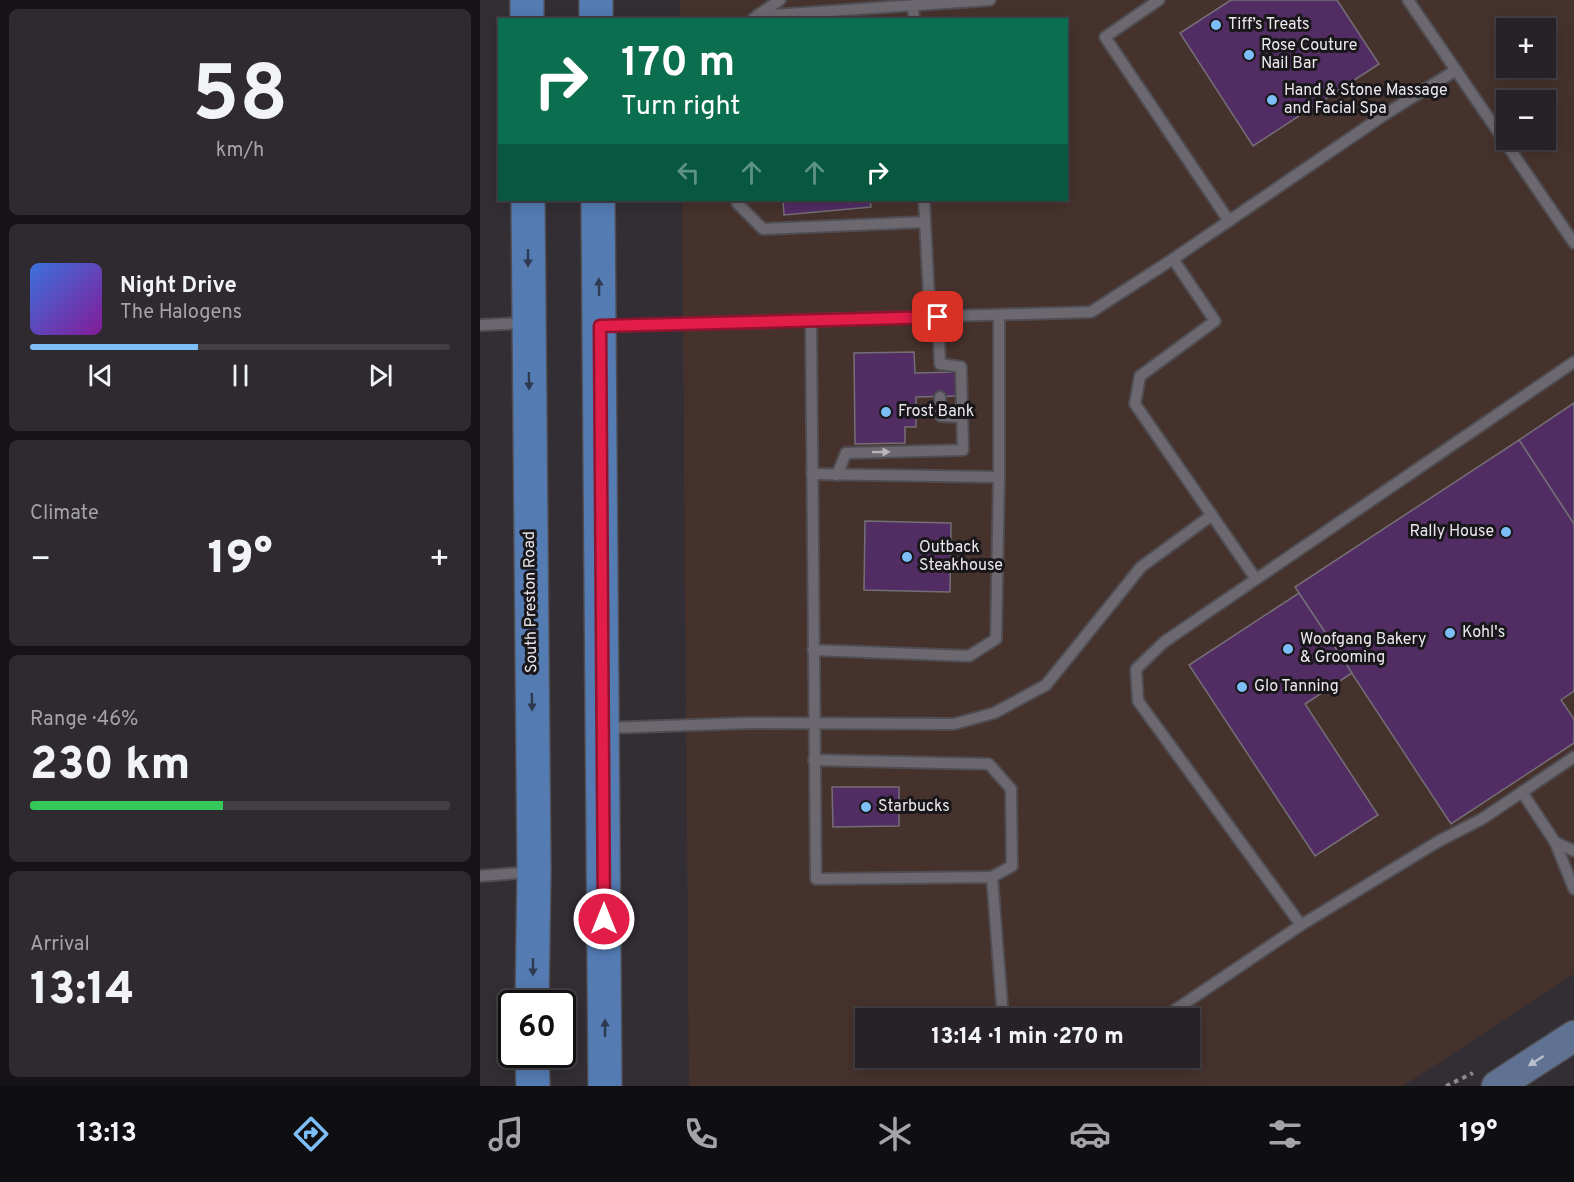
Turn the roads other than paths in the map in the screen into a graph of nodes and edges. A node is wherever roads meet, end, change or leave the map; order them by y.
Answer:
1 (527, 0) edge
2 (596, 0) edge
3 (780, 0) edge
4 (990, 0) edge
5 (1159, 0) edge
6 (1408, 0) edge
7 (913, 6) junction
8 (527, 18) edge
9 (596, 18) edge
10 (755, 18) edge
11 (914, 18) edge
12 (1456, 69) junction
13 (528, 201) edge
14 (598, 201) edge
15 (737, 201) edge
16 (924, 201) edge
17 (1229, 221) junction
18 (925, 222) junction
19 (1574, 243) edge
20 (1173, 259) junction
21 (999, 315) junction
22 (934, 317) junction
23 (811, 320) junction
24 (528, 323) junction
25 (480, 326) edge
26 (600, 326) junction
27 (1574, 362) edge
28 (940, 397) dead end
29 (962, 417) junction
30 (812, 474) junction
31 (837, 475) junction
32 (999, 477) junction
33 (1212, 515) junction
34 (1256, 579) junction
35 (813, 650) junction
36 (814, 723) junction
37 (603, 728) junction
38 (1574, 757) edge
39 (814, 760) junction
40 (1522, 792) junction
41 (1556, 842) junction
42 (1574, 851) edge
43 (534, 871) junction
44 (480, 876) edge
45 (992, 877) junction
46 (1574, 888) edge
47 (1301, 925) junction
48 (532, 990) edge
49 (1002, 1008) edge
50 (1178, 1008) edge
51 (1574, 1036) edge
52 (532, 1068) edge
53 (533, 1086) edge
54 (605, 1086) edge
55 (1497, 1086) edge

1 - 8 main road
2 - 9 main road
3 - 10 lane
4 - 7 lane
5 - 17 lane
6 - 12 lane
7 - 10 lane
7 - 11 lane
12 - 17 lane
12 - 19 lane
13 -> 24 main road, South Preston Road
26 -> 14 main road
15 - 18 lane
16 - 18 lane
17 - 20 lane
18 - 22 lane
20 - 21 lane
20 - 33 lane
21 - 22 lane
21 - 32 lane
22 - 23 lane
22 - 29 lane
23 - 26 lane
23 - 30 lane
24 - 25 lane
24 -> 43 main road, South Preston Road
26 - 37 main road
27 - 34 lane
28 - 29 lane
31 -> 29 lane
30 - 31 lane
30 - 35 lane
31 - 32 lane
32 - 35 lane
33 - 34 lane
33 - 36 lane
34 - 47 lane
35 - 36 lane
36 - 37 lane
36 - 39 lane
54 -> 37 main road
38 - 40 lane
39 - 45 lane
39 - 45 lane
40 - 41 lane
40 - 47 lane
41 - 42 lane
41 - 46 lane
43 - 44 lane
43 -> 48 main road, South Preston Road
45 - 49 lane
47 - 50 lane
51 -> 55 street
52 - 53 main road

